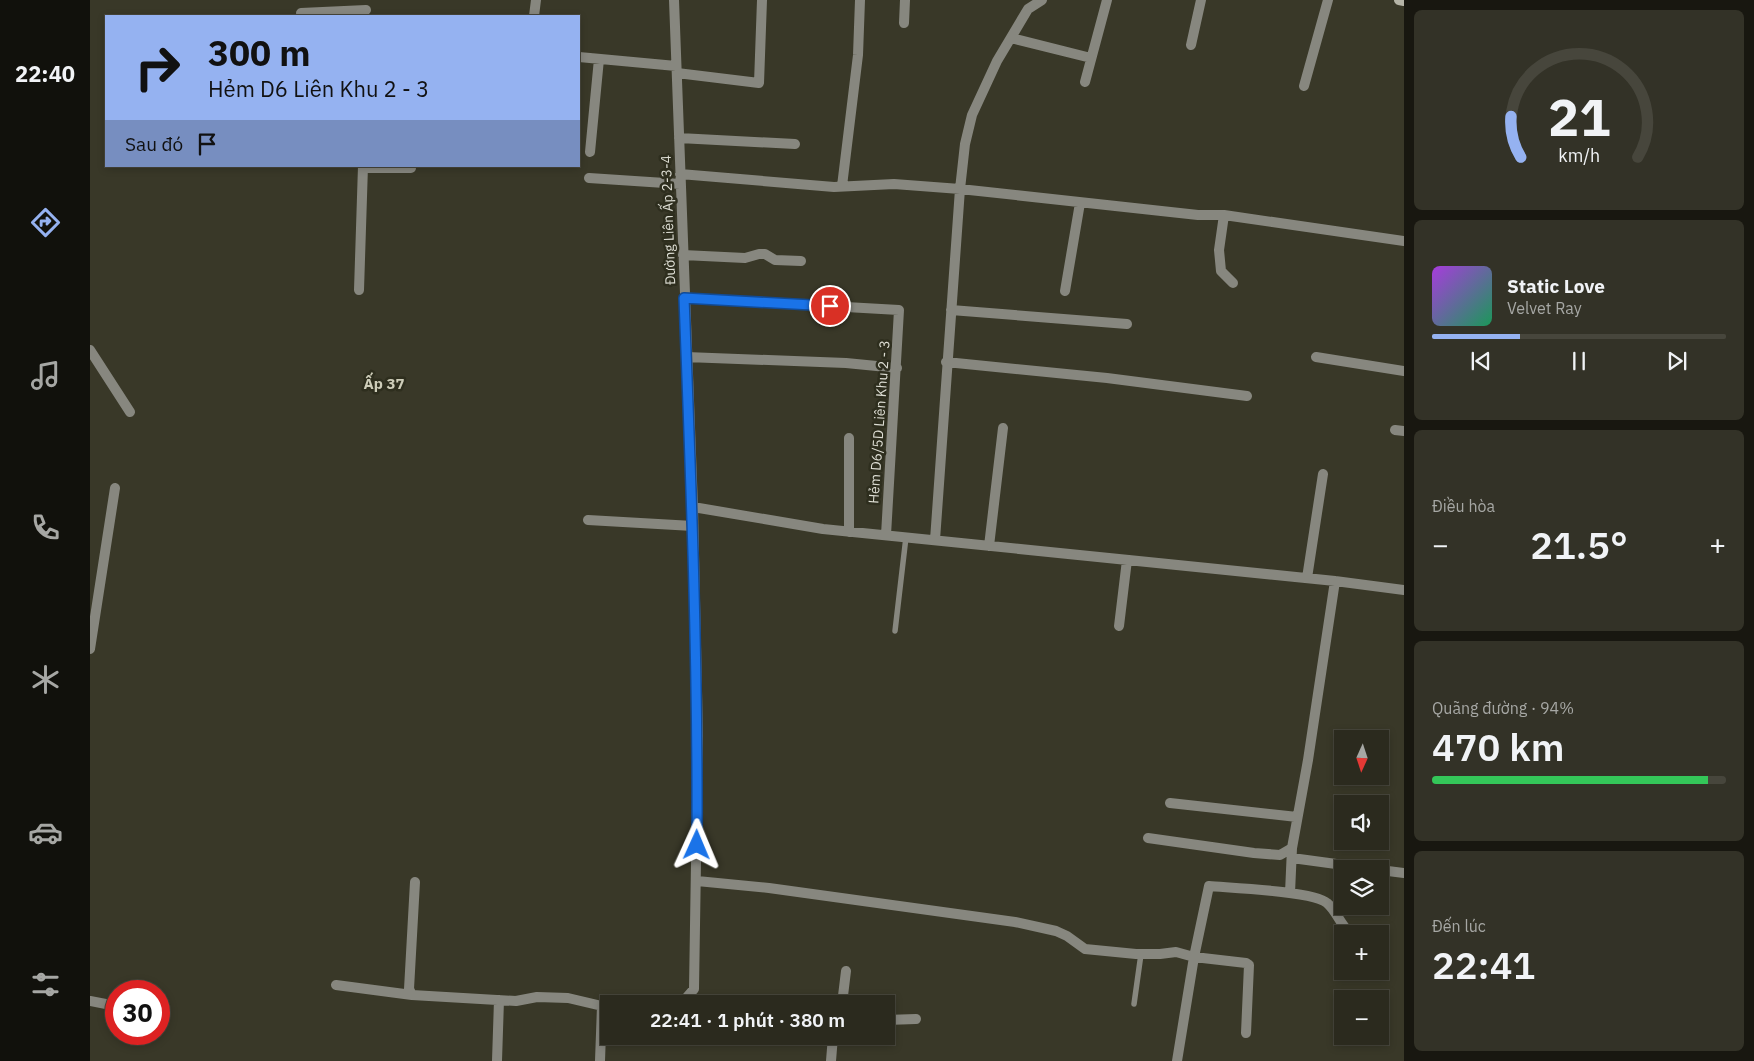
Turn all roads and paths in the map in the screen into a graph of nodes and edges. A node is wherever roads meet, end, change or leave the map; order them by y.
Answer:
1 (536, 0) edge
2 (674, 0) edge
3 (762, 0) edge
4 (860, 0) edge
5 (905, 0) edge
6 (1042, 0) edge
7 (1107, 0) edge
8 (1200, 0) edge
9 (1328, 0) edge
10 (1399, 0) edge
11 (1404, 1) edge
12 (366, 9) edge
13 (300, 13) dead end
14 (534, 15) edge
15 (904, 23) dead end
16 (1011, 38) junction
17 (1191, 45) dead end
18 (580, 57) edge
19 (1091, 58) junction
20 (599, 59) junction
21 (676, 70) junction
22 (1085, 82) dead end
23 (1304, 86) dead end
24 (679, 138) junction
25 (794, 144) dead end
26 (590, 152) dead end
27 (363, 167) edge
28 (411, 168) dead end
29 (589, 178) dead end
30 (680, 179) junction
31 (842, 186) junction
32 (960, 189) junction
33 (1080, 202) junction
34 (1224, 215) junction
35 (1404, 241) edge
36 (682, 255) junction
37 (801, 261) dead end
38 (1233, 283) dead end
39 (359, 290) dead end
40 (1065, 291) dead end
41 (684, 298) junction
42 (951, 310) junction
43 (1127, 324) dead end
44 (90, 350) edge
45 (686, 357) junction
46 (1316, 357) dead end
47 (946, 362) junction
48 (897, 368) junction
49 (1404, 371) edge
50 (1247, 396) dead end
51 (130, 412) dead end
52 (1003, 428) dead end
53 (849, 438) dead end
54 (1323, 474) dead end
55 (115, 488) dead end
56 (693, 507) junction
57 (588, 520) dead end
58 (693, 526) junction
59 (849, 532) junction
60 (886, 535) junction
61 (906, 537) junction
62 (935, 540) junction
63 (989, 546) junction
64 (1127, 560) junction
65 (1307, 578) junction
66 (1335, 581) junction
67 (1404, 590) edge
68 (1119, 626) dead end
69 (895, 631) dead end
70 (90, 650) edge
71 (1170, 803) dead end
72 (1298, 817) junction
73 (1148, 838) dead end
74 (1292, 853) junction
75 (1334, 861) edge
76 (1389, 871) edge
77 (1404, 873) edge
78 (697, 881) junction
79 (415, 882) dead end
80 (1290, 894) junction
81 (1343, 925) edge
82 (1141, 954) junction
83 (1194, 957) junction
84 (846, 971) dead end
85 (336, 985) dead end
86 (412, 995) junction
87 (689, 995) edge
88 (843, 995) edge
89 (500, 1000) junction
90 (90, 1001) edge
91 (105, 1004) edge
92 (1134, 1004) dead end
93 (600, 1005) edge
94 (916, 1018) dead end
95 (895, 1019) edge
96 (1246, 1033) dead end
97 (602, 1045) edge
98 (832, 1045) edge
99 (498, 1061) edge
100 (600, 1061) edge
101 (831, 1061) edge
102 (1176, 1061) edge

1 - 14 street
2 - 21 street, Đường Liên Ấp 2-3-4
3 - 21 street
4 - 31 street
5 - 15 street
6 - 16 street
7 - 19 street
8 - 17 street
9 - 23 street
10 - 11 street
12 - 13 street
16 - 19 street
16 - 32 street
18 - 20 street
19 - 22 street
20 - 21 street
20 - 26 street
21 - 24 street, Đường Liên Ấp 2-3-4
24 - 25 street
24 - 30 street, Đường Liên Ấp 2-3-4
27 - 28 street
27 - 39 street
29 - 30 street
30 - 31 street
30 - 36 street, Đường Liên Ấp 2-3-4
31 - 32 street
32 - 33 street
32 - 42 street
33 - 34 street
33 - 40 street
34 - 35 street
34 - 38 street
36 - 37 street
36 - 41 street, Đường Liên Ấp 2-3-4
41 - 45 street, Đường Liên Ấp 2-3-4
41 - 48 street, Hẻm D6/5D Liên Khu 2 - 3
42 - 43 street
42 - 47 street
44 - 51 street
45 - 48 street
45 - 56 street, Đường Liên Ấp 2-3-4
46 - 49 street
47 - 50 street
47 - 62 street
48 - 60 street, Hẻm D6/5D Liên Khu 2 - 3
52 - 63 street
53 - 59 street
54 - 65 street
55 - 70 street
56 - 58 street, Đường Liên Ấp 2-3-4
56 - 59 street
57 - 58 street
58 - 78 street, Đường Liên Ấp 2-3-4
59 - 60 street
60 - 61 street
61 - 62 street
61 - 69 lane
62 - 63 street
63 - 64 street
64 - 65 street
64 - 68 street
65 - 66 street
66 - 67 street
66 - 72 street
71 - 72 street
72 - 74 street
73 - 74 street
74 - 75 street
74 - 80 street
76 - 77 street
78 - 82 street
78 - 87 street, Đường Liên Ấp 2-3-4
79 - 86 street
80 - 81 street
80 - 83 street
82 - 83 street
82 - 92 lane
83 - 96 street
83 - 102 street
84 - 88 street
85 - 86 street
86 - 89 street
89 - 93 street
89 - 99 street
90 - 91 street
94 - 95 street
97 - 100 street
98 - 101 street

